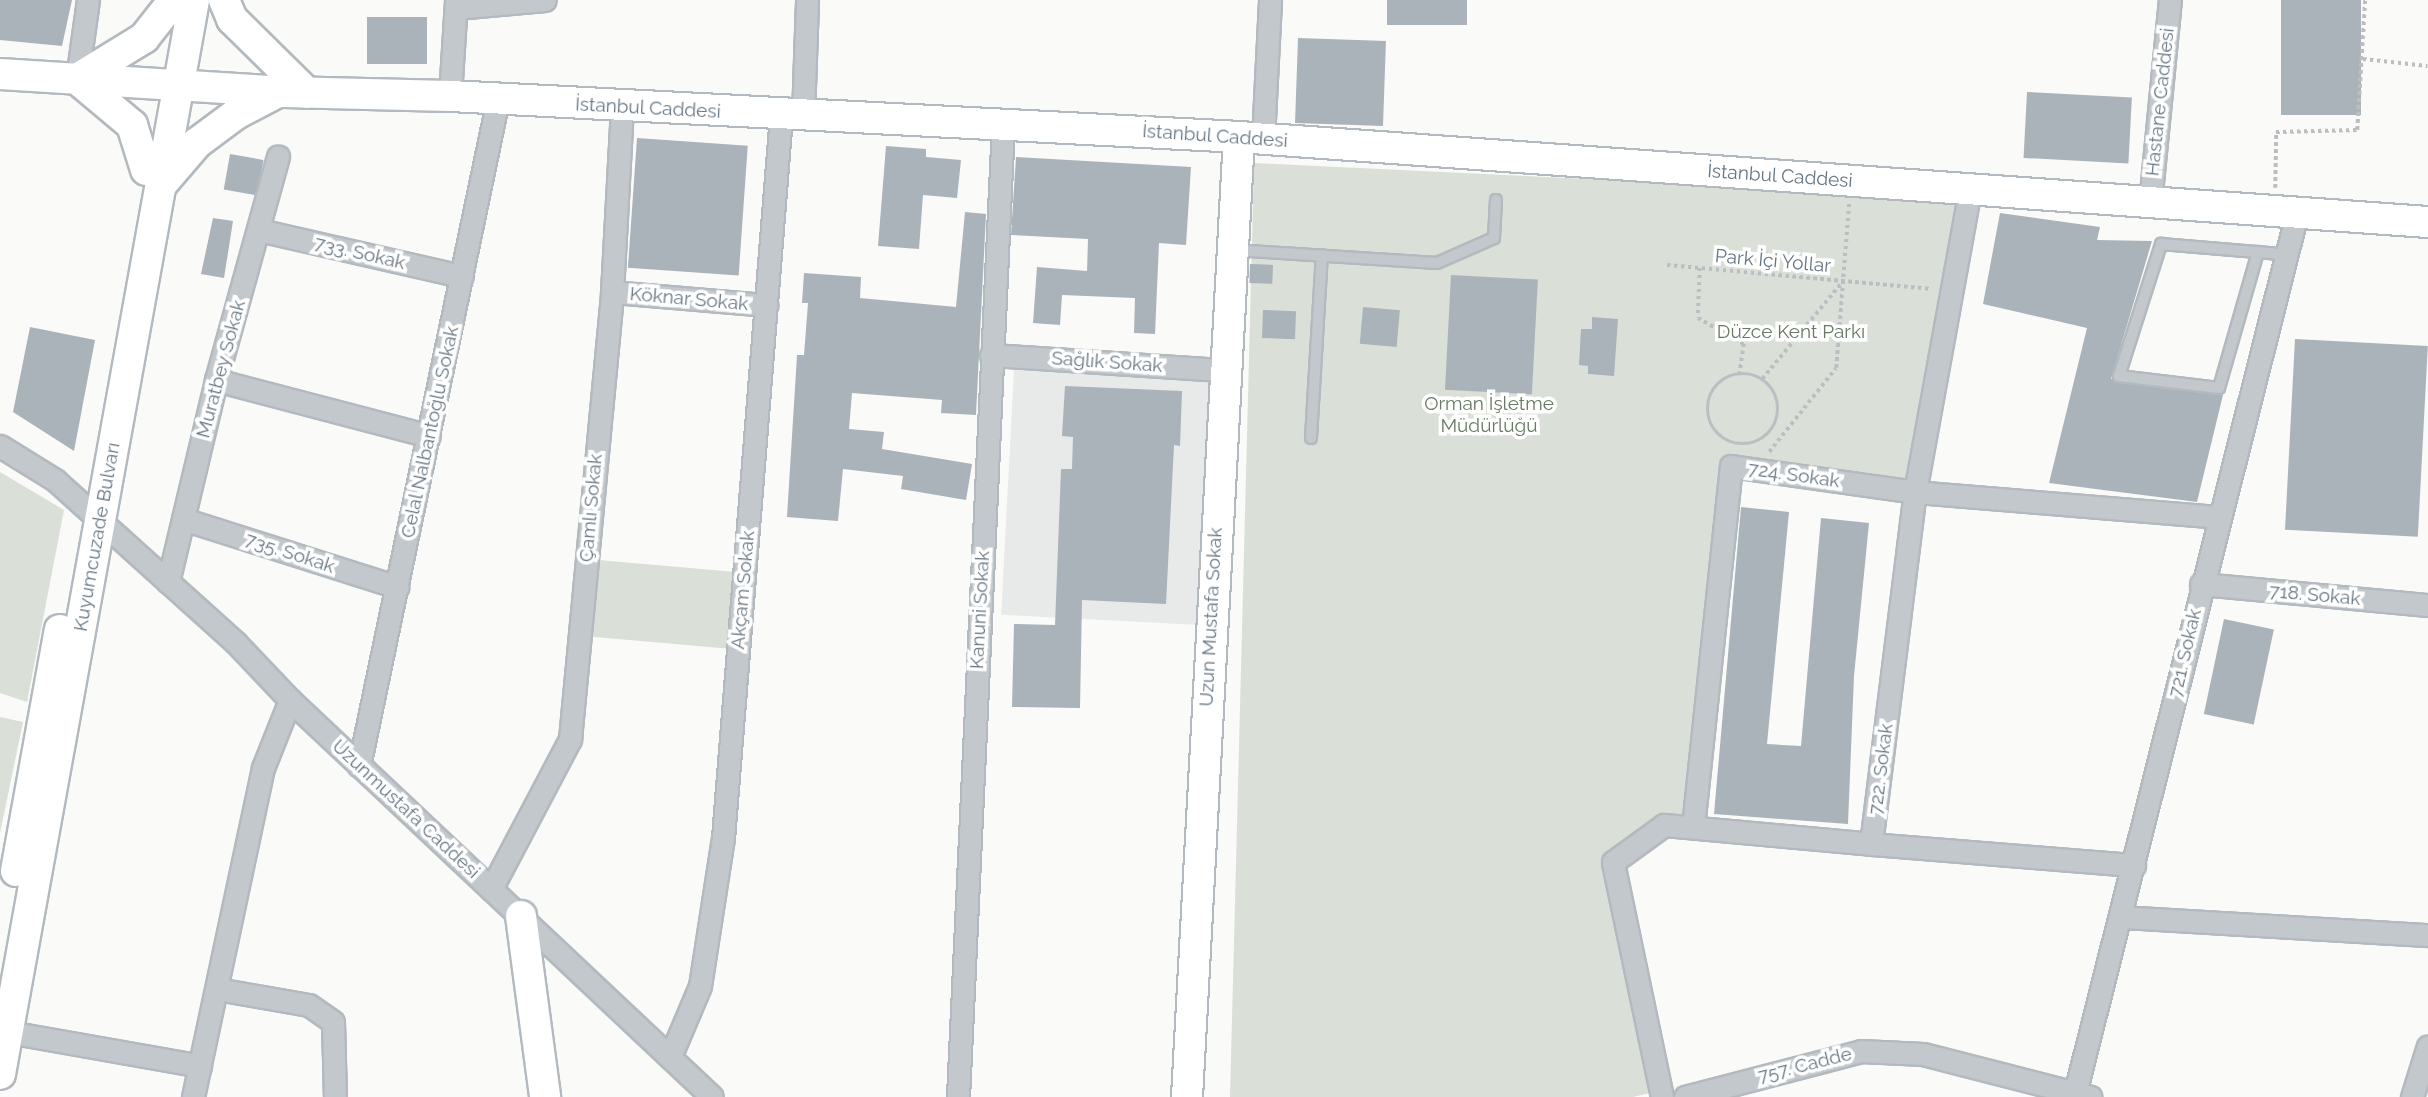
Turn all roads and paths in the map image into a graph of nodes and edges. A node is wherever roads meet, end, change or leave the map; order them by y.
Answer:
1 (88, 0) edge
2 (174, 0) edge
3 (194, 0) edge
4 (224, 0) edge
5 (545, 0) edge
6 (807, 0) edge
7 (1270, 0) edge
8 (2170, 0) edge
9 (2365, 0) edge
10 (456, 4) edge
11 (2362, 59) junction
12 (2428, 66) edge
13 (0, 74) edge
14 (77, 79) junction
15 (170, 85) junction
16 (293, 92) junction
17 (450, 96) junction
18 (498, 99) junction
19 (622, 108) junction
20 (792, 116) junction
21 (1003, 124) junction
22 (1251, 138) junction
23 (278, 156) dead end
24 (153, 178) junction
25 (1851, 181) junction
26 (1970, 190) junction
27 (1496, 200) dead end
28 (2150, 203) junction
29 (2286, 213) junction
30 (2428, 222) edge
31 (259, 230) junction
32 (1231, 250) junction
33 (2258, 252) junction
34 (1322, 255) junction
35 (2287, 255) junction
36 (1667, 265) dead end
37 (1700, 268) junction
38 (462, 276) junction
39 (1843, 281) junction
40 (1952, 291) junction
41 (612, 292) junction
42 (766, 305) junction
43 (991, 355) junction
44 (1223, 370) junction
45 (1740, 374) junction
46 (1762, 379) junction
47 (216, 380) junction
48 (1774, 426) junction
49 (1782, 435) junction
50 (429, 436) junction
51 (1311, 438) dead end
52 (0, 446) edge
53 (1755, 470) junction
54 (1915, 492) junction
55 (92, 516) junction
56 (2219, 517) junction
57 (183, 519) junction
58 (168, 582) junction
59 (2201, 584) junction
60 (398, 587) junction
61 (2428, 605) edge
62 (290, 701) junction
63 (359, 765) junction
64 (1693, 827) junction
65 (1871, 844) junction
66 (2134, 865) junction
67 (491, 889) junction
68 (521, 916) junction
69 (2122, 917) junction
70 (2428, 936) edge
71 (0, 974) edge
72 (217, 989) junction
73 (6, 1015) edge
74 (2428, 1046) edge
75 (670, 1057) junction
76 (200, 1066) junction
77 (0, 1074) edge
78 (1711, 1093) edge
79 (2083, 1095) edge
80 (541, 1096) edge
81 (193, 1097) edge
82 (335, 1097) edge
83 (712, 1097) edge
84 (958, 1097) edge
85 (1186, 1097) edge
86 (1662, 1097) edge
87 (1685, 1097) edge
88 (2412, 1097) edge

1 - 14 street
2 - 14 main road
2 - 15 main road, Kuyumcuzade Bulvarı
3 - 15 main road, Kuyumcuzade Bulvarı
4 - 16 main road
5 - 10 street
6 - 20 street, Akçam Sokak
7 - 22 street
8 - 28 street, Hastane Caddesi
9 - 11 path
10 - 17 street
11 - 12 path
11 - 29 path
13 - 14 main road, İstanbul Caddesi
14 - 15 main road, İstanbul Caddesi
14 - 24 main road
15 - 16 main road, İstanbul Caddesi
15 - 24 main road, Kuyumcuzade Bulvarı
16 - 17 main road, İstanbul Caddesi
16 - 24 main road
17 - 18 main road, İstanbul Caddesi
18 - 19 main road, İstanbul Caddesi
18 - 38 street, Celal Nalbantoğlu Sokak
19 - 20 main road, İstanbul Caddesi
19 - 41 street, Çamlı Sokak
20 - 21 main road, İstanbul Caddesi
20 - 42 street, Akçam Sokak
21 - 22 main road, İstanbul Caddesi
21 - 43 street, Kanuni Sokak
22 - 25 main road, İstanbul Caddesi
22 - 32 main road, Uzun Mustafa Sokak
23 - 31 street, Muratbey Sokak
24 - 55 main road, Kuyumcuzade Bulvarı
25 - 26 main road, İstanbul Caddesi
25 - 39 path, Park İçi Yollar
26 - 28 main road, İstanbul Caddesi
26 - 40 street, 722. Sokak
27 - 34 lane
28 - 29 main road, İstanbul Caddesi
29 - 30 main road, İstanbul Caddesi
29 - 35 street, 721. Sokak
31 - 38 street, 733. Sokak
31 - 47 street, Muratbey Sokak
32 - 34 lane
32 - 44 main road, Uzun Mustafa Sokak
33 - 33 lane
33 - 35 lane
34 - 51 lane
35 - 56 street, 721. Sokak
36 - 37 path, Park İçi Yollar
37 - 39 path, Park İçi Yollar
37 - 45 path, Park İçi Yollar
38 - 50 street, Celal Nalbantoğlu Sokak
39 - 40 path, Park İçi Yollar
39 - 46 path, Park İçi Yollar
39 - 49 path, Park İçi Yollar
40 - 54 street, 722. Sokak
41 - 42 street, Köknar Sokak
41 - 67 street, Çamlı Sokak
42 - 75 street, Akçam Sokak
43 - 44 street, Sağlık Sokak
43 - 84 street, Kanuni Sokak
44 - 85 main road, Uzun Mustafa Sokak
45 - 46 path
45 - 48 path
46 - 48 path
47 - 50 street
47 - 57 street, Muratbey Sokak
48 - 49 path
49 - 53 path, Park İçi Yollar
50 - 60 street, Celal Nalbantoğlu Sokak
52 - 55 street, Uzunmustafa Caddesi
53 - 54 street, 724. Sokak
53 - 64 street, 724. Sokak
54 - 56 street, 724. Sokak
54 - 65 street, 722. Sokak
55 - 58 street, Uzunmustafa Caddesi
55 - 71 main road, Kuyumcuzade Bulvarı
55 - 73 main road, Kuyumcuzade Bulvarı
56 - 59 street, 721. Sokak
57 - 58 street, Muratbey Sokak
57 - 60 street, 735. Sokak
58 - 62 street, Uzunmustafa Caddesi
59 - 61 street, 718. Sokak
59 - 66 street, 721. Sokak
60 - 63 street, Celal Nalbantoğlu Sokak
62 - 63 street, Uzunmustafa Caddesi
62 - 72 street
63 - 67 street, Uzunmustafa Caddesi
64 - 65 street
64 - 86 street
65 - 66 street
66 - 69 street, 721. Sokak
67 - 68 street, Uzunmustafa Caddesi
68 - 75 street, Uzunmustafa Caddesi
68 - 80 main road
69 - 70 street
69 - 79 street, 721. Sokak
72 - 76 street
72 - 82 street
73 - 76 street
73 - 77 main road, Kuyumcuzade Bulvarı
74 - 88 street
75 - 83 street, Uzunmustafa Caddesi
76 - 81 street
78 - 79 street, 757. Cadde
78 - 87 street, 757. Cadde

